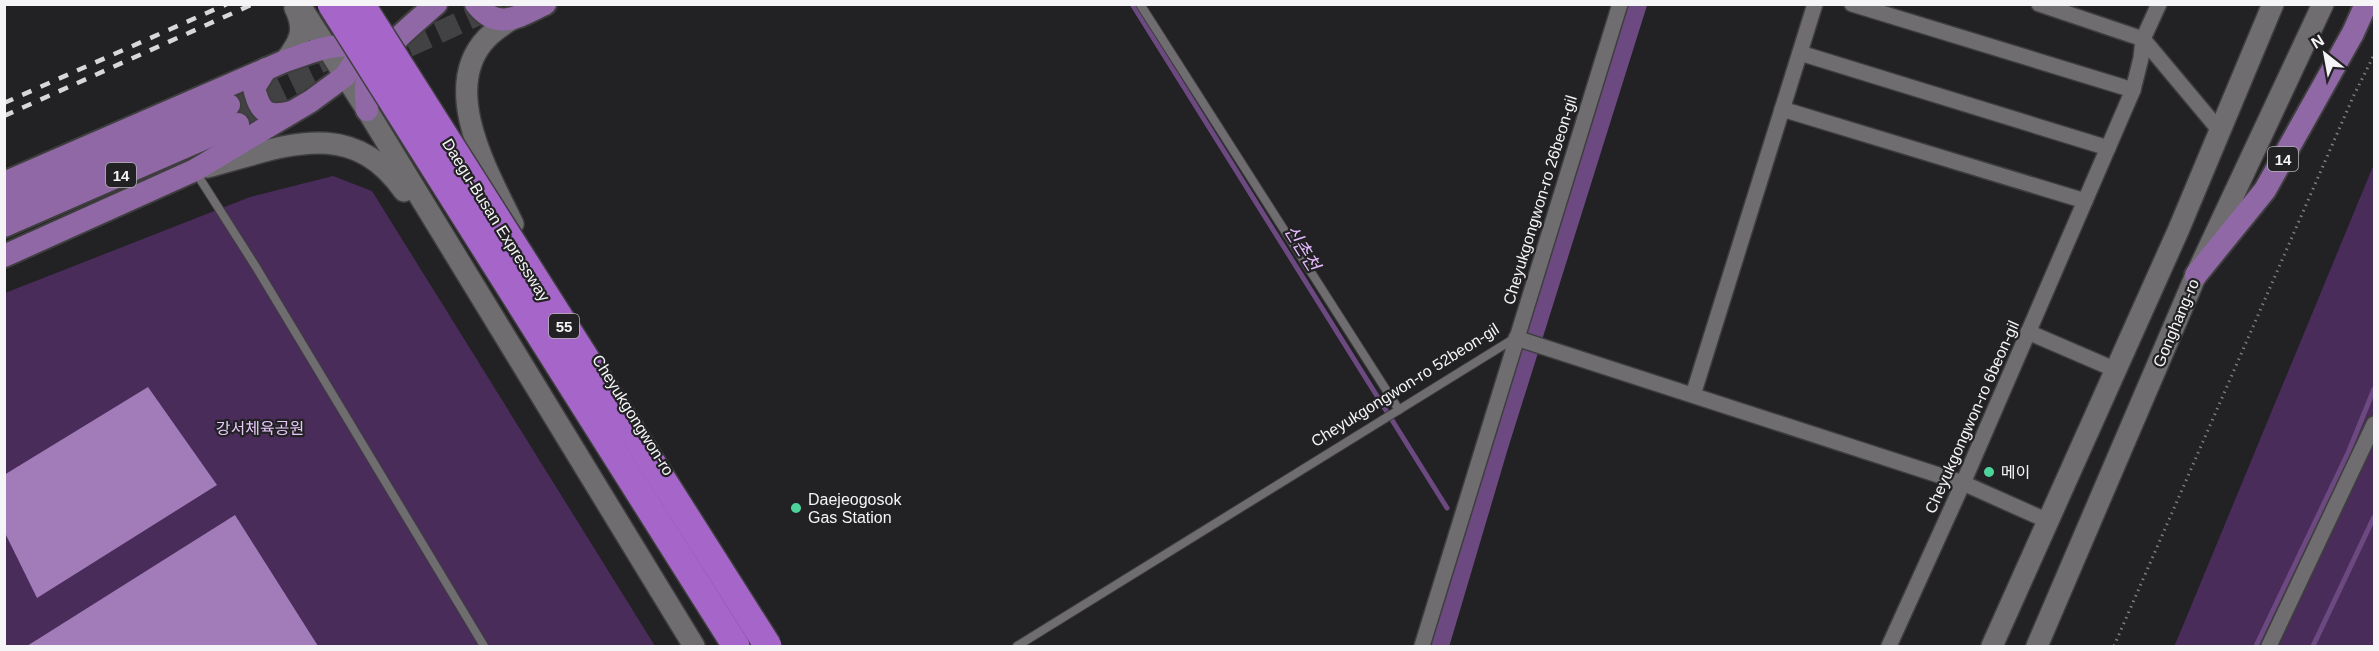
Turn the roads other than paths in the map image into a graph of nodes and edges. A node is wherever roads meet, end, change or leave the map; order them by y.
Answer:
1 (293, 4) edge
2 (299, 4) edge
3 (331, 4) edge
4 (363, 4) edge
5 (436, 4) edge
6 (476, 4) edge
7 (545, 4) edge
8 (1140, 4) edge
9 (1620, 4) edge
10 (1815, 4) edge
11 (1852, 4) edge
12 (2039, 4) edge
13 (2159, 4) edge
14 (2273, 4) edge
15 (2323, 4) edge
16 (2366, 4) edge
17 (512, 19) junction
18 (2143, 39) junction
19 (326, 46) junction
20 (380, 49) junction
21 (1800, 53) junction
22 (276, 65) junction
23 (345, 76) junction
24 (412, 78) joint
25 (2133, 90) junction
26 (1782, 109) junction
27 (367, 110) junction
28 (293, 111) junction
29 (231, 115) junction
30 (2220, 131) junction
31 (2108, 148) junction
32 (195, 170) junction
33 (4, 183) edge
34 (2085, 201) junction
35 (4, 203) edge
36 (4, 226) edge
37 (526, 251) junction
38 (4, 256) edge
39 (2196, 275) junction
40 (500, 328) junction
41 (2028, 332) junction
42 (1516, 338) junction
43 (2116, 370) junction
44 (1693, 395) junction
45 (1399, 410) junction
46 (2374, 424) edge
47 (1963, 483) junction
48 (2048, 521) junction
49 (484, 646) edge
50 (694, 646) edge
51 (736, 646) edge
52 (768, 646) edge
53 (779, 646) edge
54 (1017, 646) edge
55 (1422, 646) edge
56 (1889, 646) edge
57 (1992, 646) edge
58 (2037, 646) edge
59 (2269, 646) edge

1 - 22 main road
2 - 19 main road
3 - 51 highway, Daegu-Busan Expressway / 55, bridge
4 - 20 main road
4 - 52 highway, Daegu-Busan Expressway / 55, bridge
5 - 20 main road
6 - 17 main road
7 - 17 main road
8 - 45 lane
9 - 42 street, Cheyukgongwon-ro 26beon-gil
10 - 21 street
11 - 25 street
12 - 18 street
13 - 18 street, Cheyukgongwon-ro 6beon-gil
14 - 30 main road
15 - 39 main road, Gonghang-ro
16 - 39 main road, 14
17 - 37 main road
18 - 25 street, Cheyukgongwon-ro 6beon-gil
18 - 30 street
19 - 20 main road
19 - 22 main road
19 - 23 main road
20 - 23 main road
20 - 24 main road
20 - 27 main road
21 - 26 street
21 - 31 street
22 - 28 main road
22 - 29 main road
23 - 27 main road
23 - 28 main road
24 - 37 main road, Cheyukgongwon-ro
25 - 31 street, Cheyukgongwon-ro 6beon-gil
26 - 34 street
26 - 44 street
27 - 40 main road
28 - 29 main road
29 - 32 main road
29 - 33 main road
29 - 35 main road, 14
29 - 36 main road, 14
30 - 43 main road
31 - 34 street, Cheyukgongwon-ro 6beon-gil
32 - 38 main road
32 - 40 main road
32 - 49 lane
34 - 41 street, Cheyukgongwon-ro 6beon-gil
37 - 53 main road, Cheyukgongwon-ro
39 - 58 main road, Gonghang-ro
40 - 50 main road
41 - 43 street
41 - 47 street, Cheyukgongwon-ro 6beon-gil
42 - 44 street, Cheyukgongwon-ro 52beon-gil
42 - 45 lane, Cheyukgongwon-ro 52beon-gil
42 - 55 street, Cheyukgongwon-ro 26beon-gil
43 - 48 main road
44 - 47 street, Cheyukgongwon-ro 52beon-gil
45 - 54 lane, Cheyukgongwon-ro 52beon-gil
46 - 59 street
47 - 48 street, Cheyukgongwon-ro 52beon-gil
47 - 56 street, Cheyukgongwon-ro 6beon-gil
48 - 57 main road

